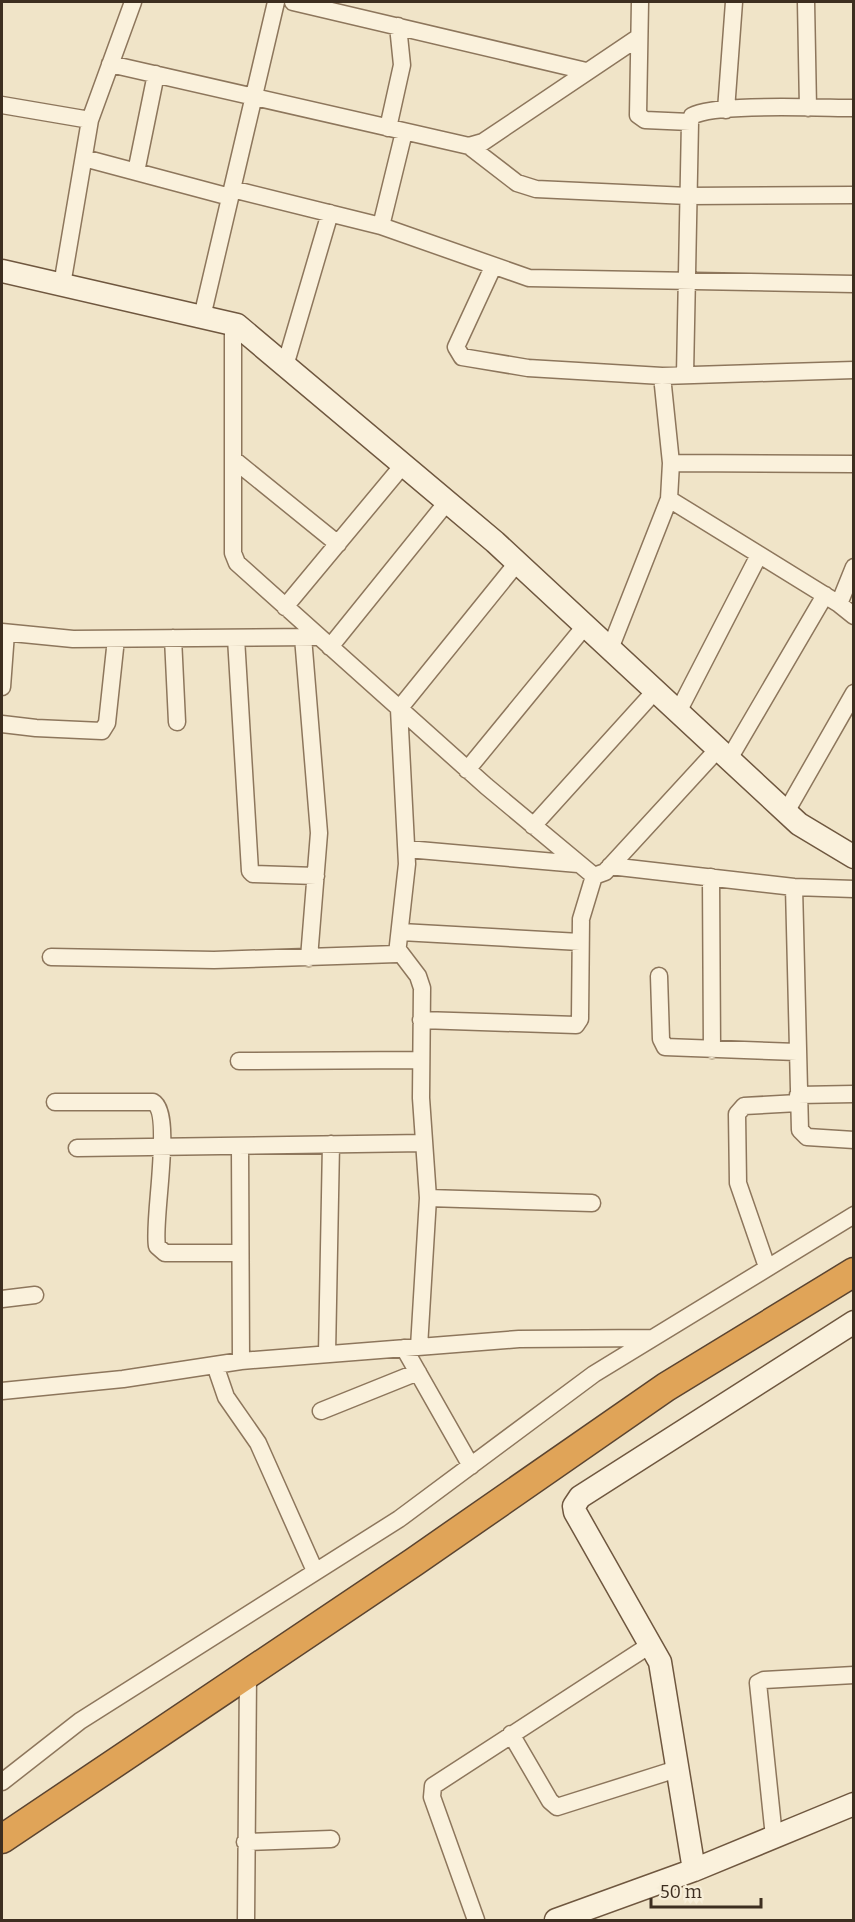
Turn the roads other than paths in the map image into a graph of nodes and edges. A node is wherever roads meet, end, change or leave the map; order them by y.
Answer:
1 (133, 2) edge
2 (276, 2) edge
3 (293, 2) edge
4 (640, 2) edge
5 (734, 2) edge
6 (806, 2) edge
7 (398, 26) junction
8 (639, 37) junction
9 (110, 64) junction
10 (586, 71) junction
11 (156, 74) junction
12 (254, 95) junction
13 (2, 105) edge
14 (808, 108) junction
15 (854, 108) edge
16 (726, 110) junction
17 (90, 120) junction
18 (690, 122) junction
19 (387, 128) junction
20 (405, 132) junction
21 (469, 146) junction
22 (84, 158) junction
23 (136, 172) junction
24 (231, 193) junction
25 (854, 195) edge
26 (688, 196) junction
27 (330, 213) junction
28 (381, 226) junction
29 (493, 267) junction
30 (2, 271) edge
31 (686, 283) junction
32 (854, 284) edge
33 (62, 285) junction
34 (202, 317) junction
35 (233, 324) junction
36 (285, 366) junction
37 (854, 370) edge
38 (685, 375) junction
39 (662, 376) junction
40 (233, 459) junction
41 (671, 463) junction
42 (854, 464) edge
43 (403, 465) junction
44 (669, 499) junction
45 (447, 502) junction
46 (338, 544) junction
47 (759, 555) junction
48 (517, 563) junction
49 (854, 567) edge
50 (832, 600) junction
51 (285, 607) junction
52 (854, 616) edge
53 (585, 626) junction
54 (4, 632) edge
55 (173, 638) junction
56 (236, 638) junction
57 (116, 639) junction
58 (317, 640) junction
59 (610, 649) junction
60 (2, 687) edge
61 (655, 691) junction
62 (854, 693) edge
63 (399, 709) junction
64 (678, 712) junction
65 (177, 722) dead end
66 (2, 724) edge
67 (723, 754) junction
68 (467, 770) junction
69 (786, 812) junction
70 (533, 826) junction
71 (407, 849) junction
72 (854, 857) edge
73 (578, 864) junction
74 (610, 866) junction
75 (316, 876) junction
76 (594, 876) junction
77 (711, 877) junction
78 (794, 887) junction
79 (854, 889) edge
80 (401, 932) junction
81 (580, 942) junction
82 (399, 951) junction
83 (51, 957) dead end
84 (309, 958) junction
85 (659, 976) dead end
86 (422, 1020) junction
87 (712, 1050) junction
88 (797, 1052) junction
89 (238, 1060) dead end
90 (421, 1060) junction
91 (854, 1094) edge
92 (798, 1099) junction
93 (55, 1102) dead end
94 (854, 1140) edge
95 (424, 1143) junction
96 (331, 1144) junction
97 (240, 1146) junction
98 (161, 1147) junction
99 (77, 1148) dead end
100 (428, 1198) junction
101 (592, 1203) dead end
102 (854, 1215) edge
103 (240, 1253) junction
104 (767, 1268) junction
105 (854, 1272) edge
106 (35, 1295) dead end
107 (2, 1299) edge
108 (854, 1322) edge
109 (653, 1338) junction
110 (412, 1347) junction
111 (327, 1354) junction
112 (241, 1361) junction
113 (216, 1365) junction
114 (418, 1372) junction
115 (2, 1391) edge
116 (321, 1412) dead end
117 (471, 1466) junction
118 (315, 1571) junction
119 (650, 1645) junction
120 (248, 1674) junction
121 (854, 1675) edge
122 (511, 1734) junction
123 (677, 1769) junction
124 (2, 1782) edge
125 (854, 1804) edge
126 (774, 1837) junction
127 (2, 1839) edge
128 (331, 1839) dead end
129 (245, 1842) junction
130 (694, 1870) junction
131 (246, 1920) edge
132 (476, 1920) edge
133 (556, 1920) edge

1 - 9 street
2 - 12 street
3 - 7 street
4 - 8 street
5 - 16 street
6 - 14 street
7 - 10 street
7 - 19 street
8 - 10 street
8 - 18 street
9 - 11 street
9 - 17 street
10 - 21 street
11 - 12 street
11 - 23 street
12 - 19 street
12 - 24 street
13 - 17 street
14 - 15 street
14 - 16 street
16 - 18 street
17 - 22 street
18 - 26 street
19 - 20 street
20 - 21 street
20 - 28 street
21 - 26 street
22 - 23 street
22 - 33 street
23 - 24 street
24 - 27 street
24 - 34 street
25 - 26 street
26 - 31 street
27 - 28 street
27 - 36 street
28 - 29 street
29 - 31 street
29 - 39 street
30 - 33 main road
31 - 32 street
31 - 38 street
33 - 34 main road
34 - 35 main road
35 - 36 main road
35 - 40 street
36 - 43 main road
37 - 38 street
38 - 39 street
39 - 41 street
40 - 46 street
40 - 51 street
41 - 42 street
41 - 44 street
43 - 45 main road
43 - 46 street
44 - 47 street
44 - 59 street
45 - 48 main road
45 - 58 street
46 - 51 street
47 - 50 street
47 - 64 street
48 - 53 main road
48 - 63 street
49 - 50 street
50 - 52 street
50 - 67 street
51 - 58 street
53 - 59 main road
53 - 68 street
54 - 57 street
54 - 60 street
55 - 56 street
55 - 57 street
55 - 65 street
56 - 58 street
56 - 75 street
57 - 66 street
58 - 63 street
58 - 75 street
59 - 61 main road
61 - 64 main road
61 - 70 street
62 - 69 street
63 - 68 street
63 - 71 street
64 - 67 main road
67 - 69 main road
67 - 74 street
68 - 70 street
69 - 72 main road
70 - 73 street
71 - 73 street
71 - 80 street
73 - 76 street
74 - 76 street
74 - 77 street
75 - 84 street
76 - 81 street
77 - 78 street
77 - 87 street
78 - 79 street
78 - 88 street
80 - 81 street
80 - 82 street
81 - 86 street
82 - 84 street
82 - 86 street
83 - 84 street
85 - 87 street
86 - 90 street
87 - 88 street
88 - 92 street
89 - 90 street
90 - 95 street
91 - 92 street
92 - 94 street
92 - 104 street
93 - 98 street
95 - 96 street
95 - 100 street
96 - 97 street
96 - 111 street
97 - 98 street
97 - 103 street
98 - 99 street
98 - 103 street
100 - 101 street
100 - 110 street
102 - 104 street
103 - 112 street
104 - 109 street
105 - 120 highway
106 - 107 street
108 - 119 main road
109 - 110 street
109 - 117 street
110 - 111 street
110 - 114 street
111 - 112 street
112 - 113 street
113 - 115 street
113 - 118 street
114 - 116 street
114 - 117 street
117 - 118 street
118 - 124 street
119 - 122 street
119 - 123 main road
120 - 127 highway
120 - 129 street
121 - 126 street
122 - 123 street
122 - 132 street
123 - 130 main road
125 - 126 main road
126 - 130 main road
128 - 129 street
129 - 131 street
130 - 133 main road

